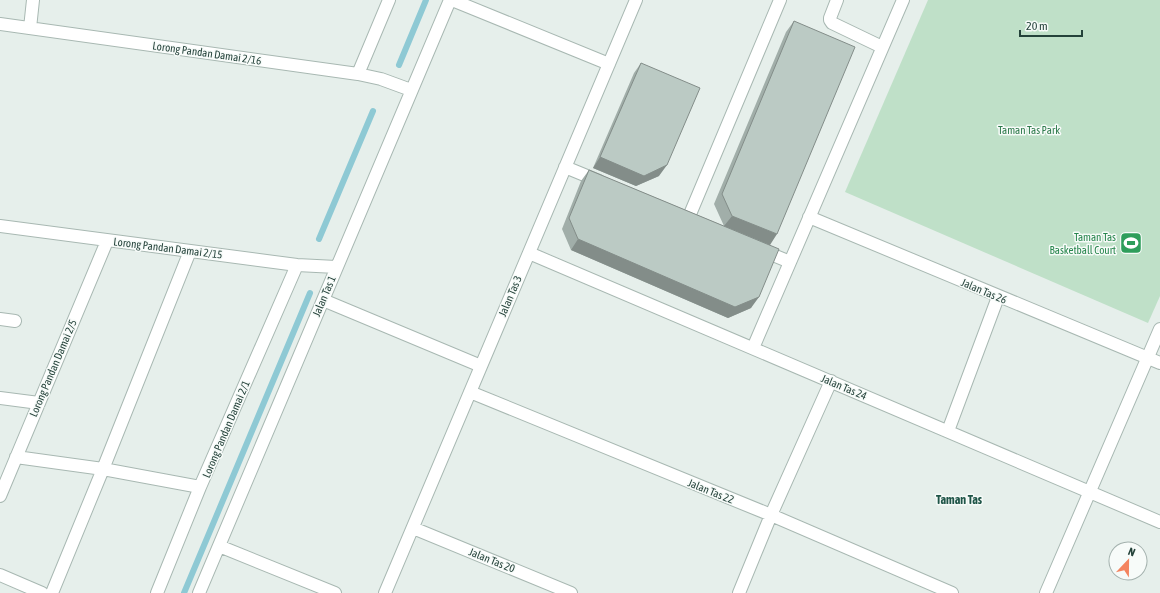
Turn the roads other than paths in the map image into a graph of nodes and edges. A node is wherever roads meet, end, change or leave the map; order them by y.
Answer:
1 (33, 0) edge
2 (389, 0) edge
3 (451, 0) edge
4 (636, 0) edge
5 (780, 0) edge
6 (837, 0) edge
7 (902, 0) edge
8 (0, 24) edge
9 (30, 28) junction
10 (882, 47) junction
11 (609, 64) junction
12 (358, 74) junction
13 (411, 90) junction
14 (565, 167) junction
15 (609, 186) edge
16 (674, 213) edge
17 (809, 217) junction
18 (0, 226) edge
19 (107, 241) junction
20 (753, 247) edge
21 (190, 251) junction
22 (529, 253) junction
23 (790, 262) junction
24 (297, 265) junction
25 (336, 267) junction
26 (998, 297) junction
27 (323, 300) junction
28 (0, 319) edge
29 (15, 321) dead end
30 (1160, 329) edge
31 (753, 348) junction
32 (1148, 358) junction
33 (1160, 363) edge
34 (481, 366) junction
35 (831, 382) junction
36 (470, 392) junction
37 (0, 398) edge
38 (39, 403) junction
39 (948, 432) junction
40 (16, 457) junction
41 (103, 469) junction
42 (200, 487) junction
43 (1090, 493) junction
44 (0, 496) edge
45 (770, 516) junction
46 (1160, 522) edge
47 (413, 528) junction
48 (219, 546) junction
49 (0, 575) edge
50 (42, 593) edge
51 (52, 593) edge
52 (156, 593) edge
53 (199, 593) edge
54 (335, 593) edge
55 (385, 593) edge
56 (570, 593) edge
57 (739, 593) edge
58 (952, 593) edge
59 (1046, 593) edge

1 - 9 street
2 - 12 street
3 - 11 street
3 - 13 street, Jalan Tas 1
4 - 11 street, Jalan Tas 3
5 - 16 street
6 - 10 street
7 - 10 street
8 - 9 street, Lorong Pandan Damai 2/16
9 - 12 street, Lorong Pandan Damai 2/16
10 - 17 street
11 - 14 street, Jalan Tas 3
12 - 13 street, Lorong Pandan Damai 2/16
13 - 25 street, Jalan Tas 1
14 - 15 street
14 - 22 street, Jalan Tas 3
17 - 23 street
17 - 26 street, Jalan Tas 26
18 - 19 street, Lorong Pandan Damai 2/15
19 - 21 street, Lorong Pandan Damai 2/15
19 - 38 street, Lorong Pandan Damai 2/5
20 - 23 street
21 - 24 street, Lorong Pandan Damai 2/15
21 - 41 street
22 - 31 street, Jalan Tas 24
22 - 34 street, Jalan Tas 3
23 - 31 street
24 - 25 street, Lorong Pandan Damai 2/15
24 - 42 street, Lorong Pandan Damai 2/1
25 - 27 street, Jalan Tas 1
26 - 32 street, Jalan Tas 26
26 - 39 street
27 - 34 street
27 - 48 street, Jalan Tas 1
28 - 29 street
30 - 32 street
31 - 35 street, Jalan Tas 24
32 - 33 street, Jalan Tas 26
32 - 43 street
34 - 36 street, Jalan Tas 3
35 - 39 street, Jalan Tas 24
35 - 45 street
36 - 45 street, Jalan Tas 22
36 - 47 street, Jalan Tas 3
37 - 38 street
38 - 40 street, Lorong Pandan Damai 2/5
39 - 43 street, Jalan Tas 24
40 - 41 street
40 - 44 street, Lorong Pandan Damai 2/5
41 - 42 street
41 - 51 street
42 - 52 street, Lorong Pandan Damai 2/1
43 - 46 street, Jalan Tas 24
43 - 59 street
45 - 57 street
45 - 58 street, Jalan Tas 22
47 - 55 street, Jalan Tas 3
47 - 56 street, Jalan Tas 20
48 - 53 street, Jalan Tas 1
48 - 54 street
49 - 50 street

